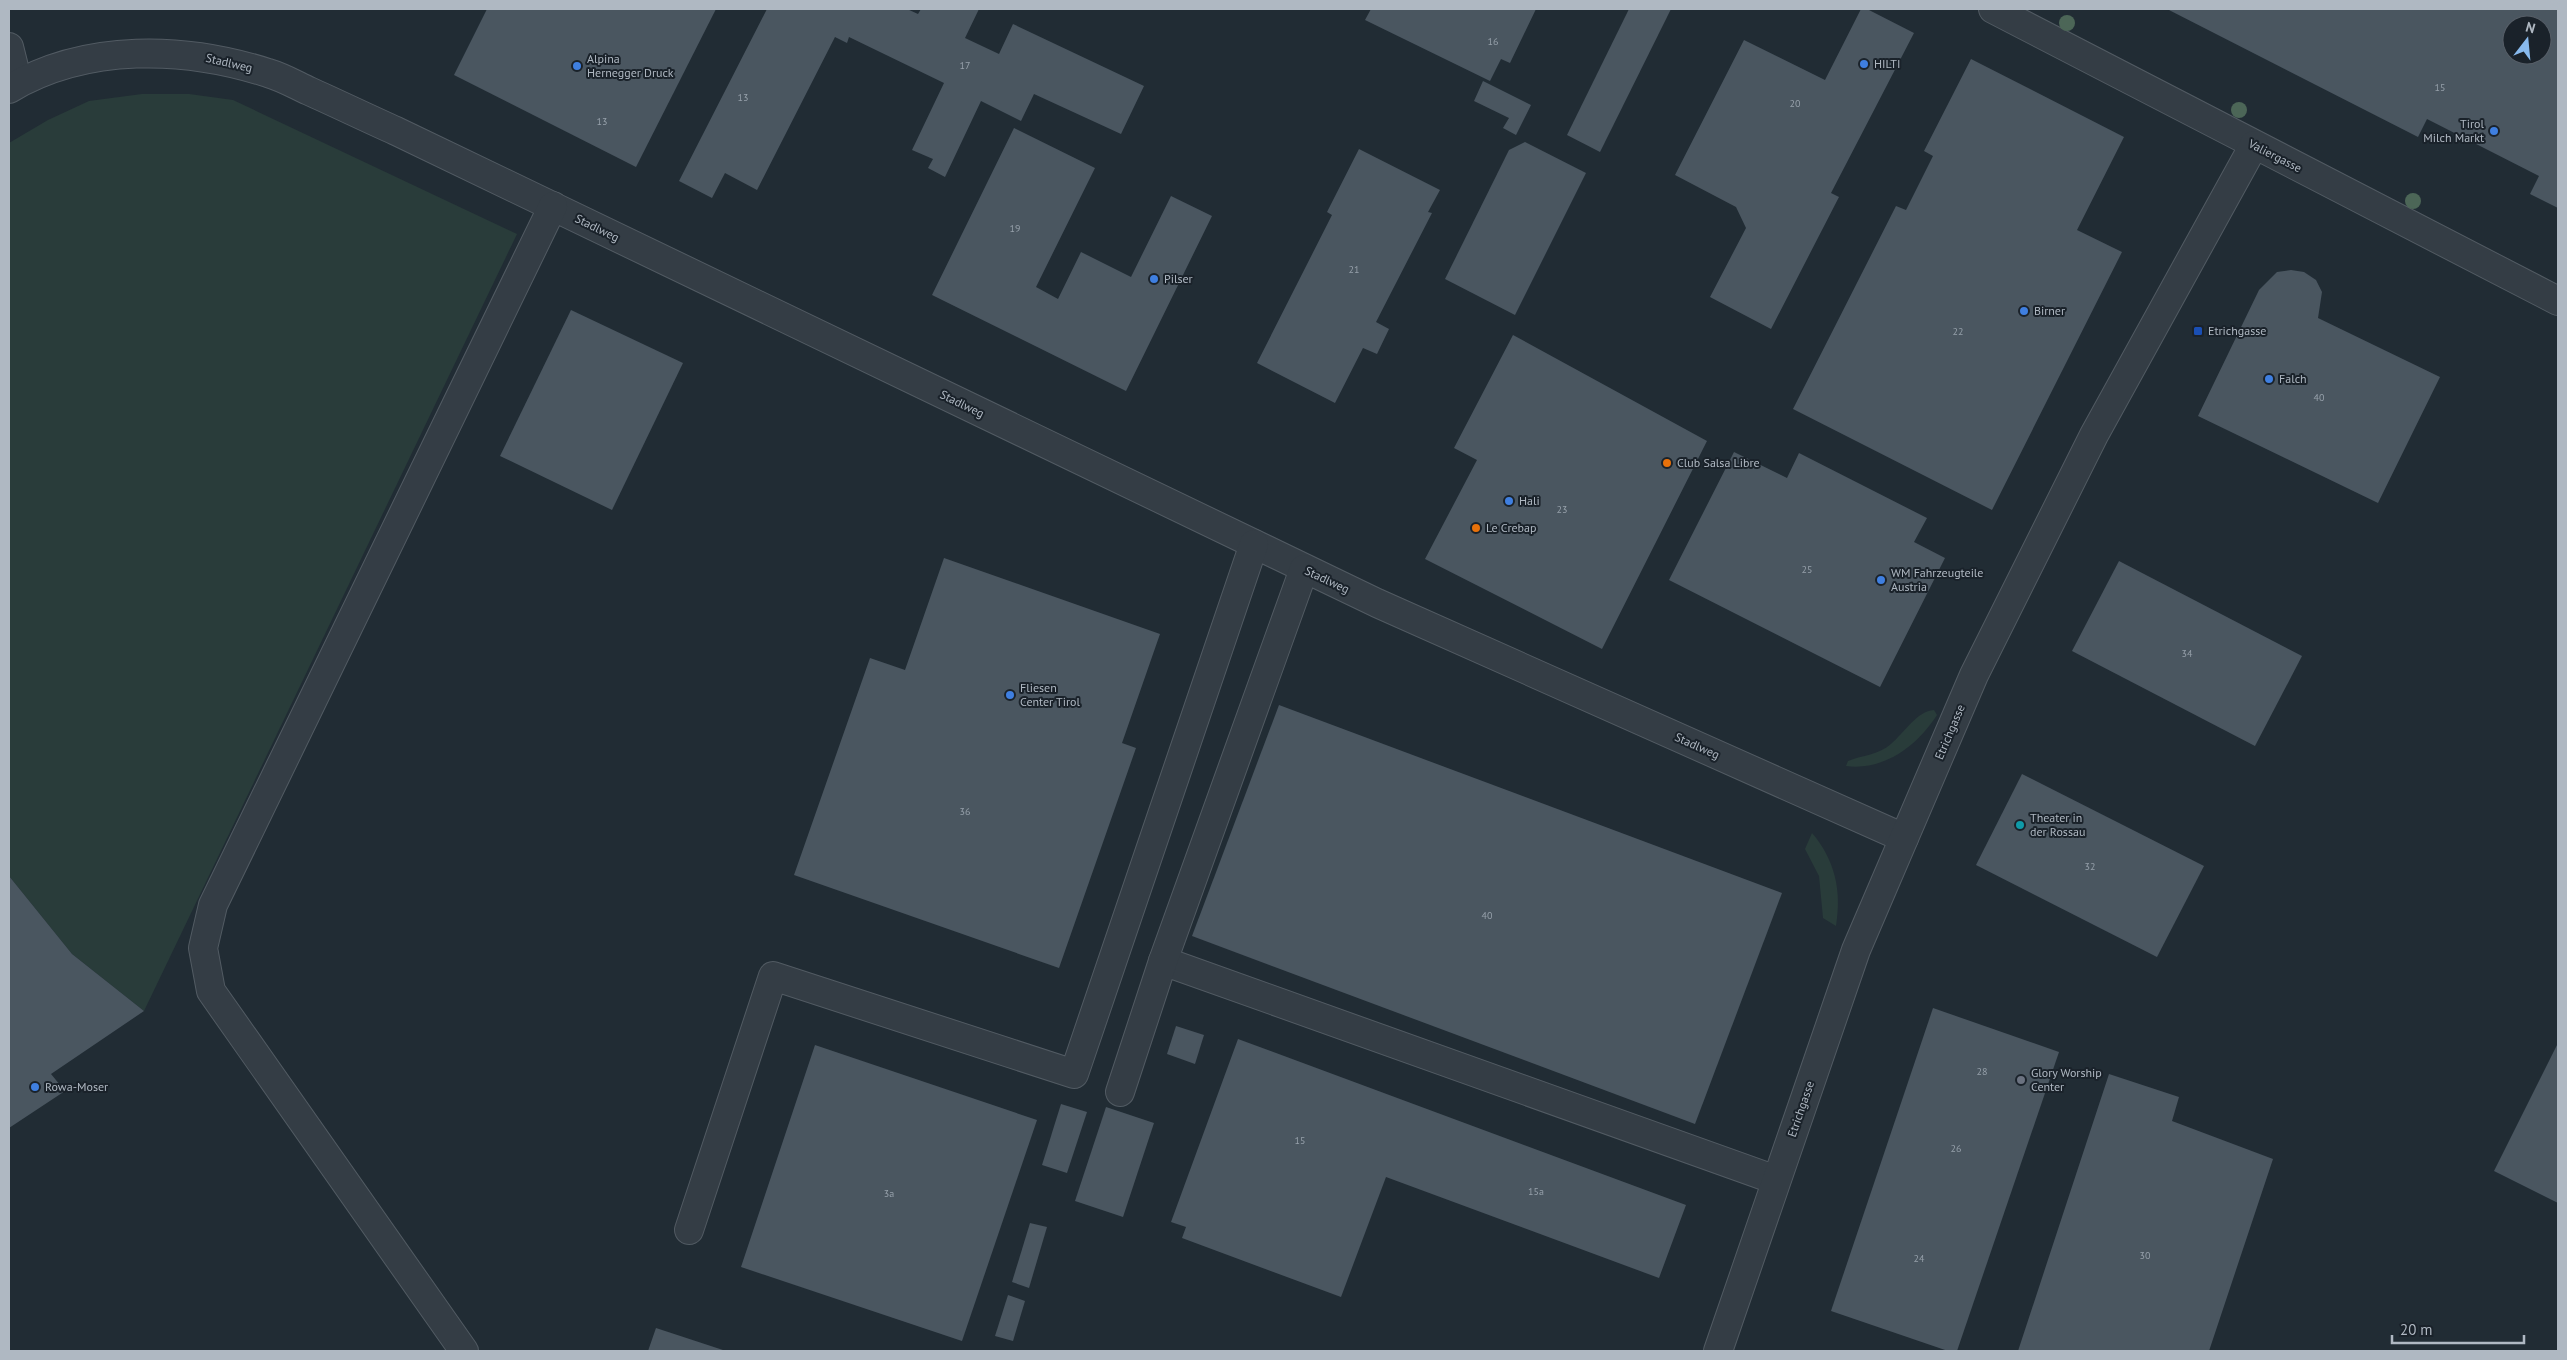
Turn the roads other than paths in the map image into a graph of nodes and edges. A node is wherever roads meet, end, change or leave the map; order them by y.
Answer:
1 (1993, 9) edge
2 (9, 47) edge
3 (14, 86) edge
4 (2254, 145) junction
5 (553, 206) junction
6 (2558, 301) edge
7 (1254, 544) junction
8 (1304, 569) junction
9 (1904, 838) junction
10 (1163, 961) junction
11 (1120, 1092) dead end
12 (1776, 1180) junction
13 (689, 1230) dead end
14 (464, 1351) edge
15 (1718, 1351) edge

1 - 4 street, Valiergasse
2 - 3 street
3 - 5 street, Stadlweg
4 - 6 street, Valiergasse
4 - 9 street, Etrichgasse
5 - 7 street, Stadlweg
5 - 14 street
7 - 8 street, Stadlweg
7 - 13 street
8 - 9 street, Stadlweg
8 - 10 street
9 - 12 street, Etrichgasse
10 - 11 street
10 - 12 street
12 - 15 street, Etrichgasse

